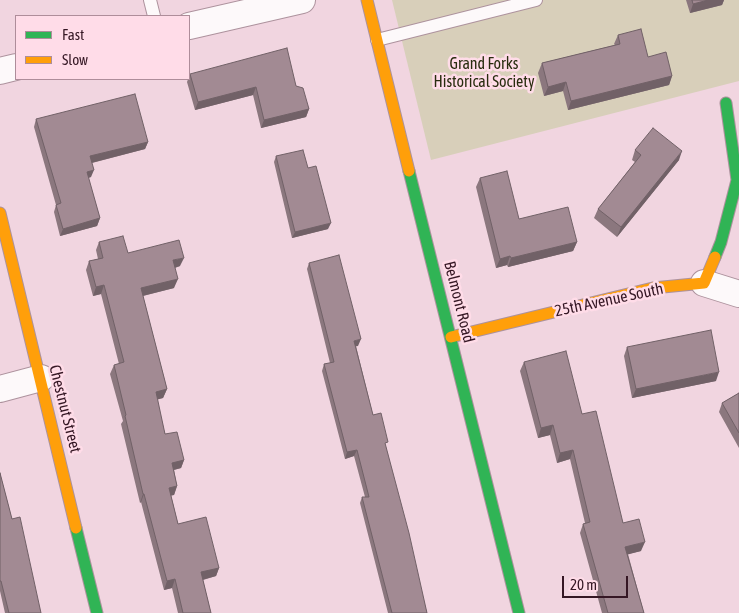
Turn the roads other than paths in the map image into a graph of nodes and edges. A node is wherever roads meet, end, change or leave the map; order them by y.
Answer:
1 (150, 0) edge
2 (302, 0) edge
3 (367, 0) edge
4 (536, 0) edge
5 (154, 15) edge
6 (190, 26) edge
7 (377, 40) junction
8 (15, 67) edge
9 (0, 71) edge
10 (726, 103) dead end
11 (0, 213) edge
12 (704, 284) junction
13 (739, 294) edge
14 (451, 337) junction
15 (41, 378) junction
16 (0, 389) edge
17 (97, 613) edge
18 (519, 613) edge

1 - 5 lane
2 - 6 street
3 - 7 street, Belmont Road
4 - 7 lane
7 - 14 street, Belmont Road
8 - 9 street
10 - 12 street
11 - 15 street, Chestnut Street
12 - 13 street
12 - 14 street, 25th Avenue South
14 - 18 street, Belmont Road
15 - 16 street
15 - 17 street, Chestnut Street

